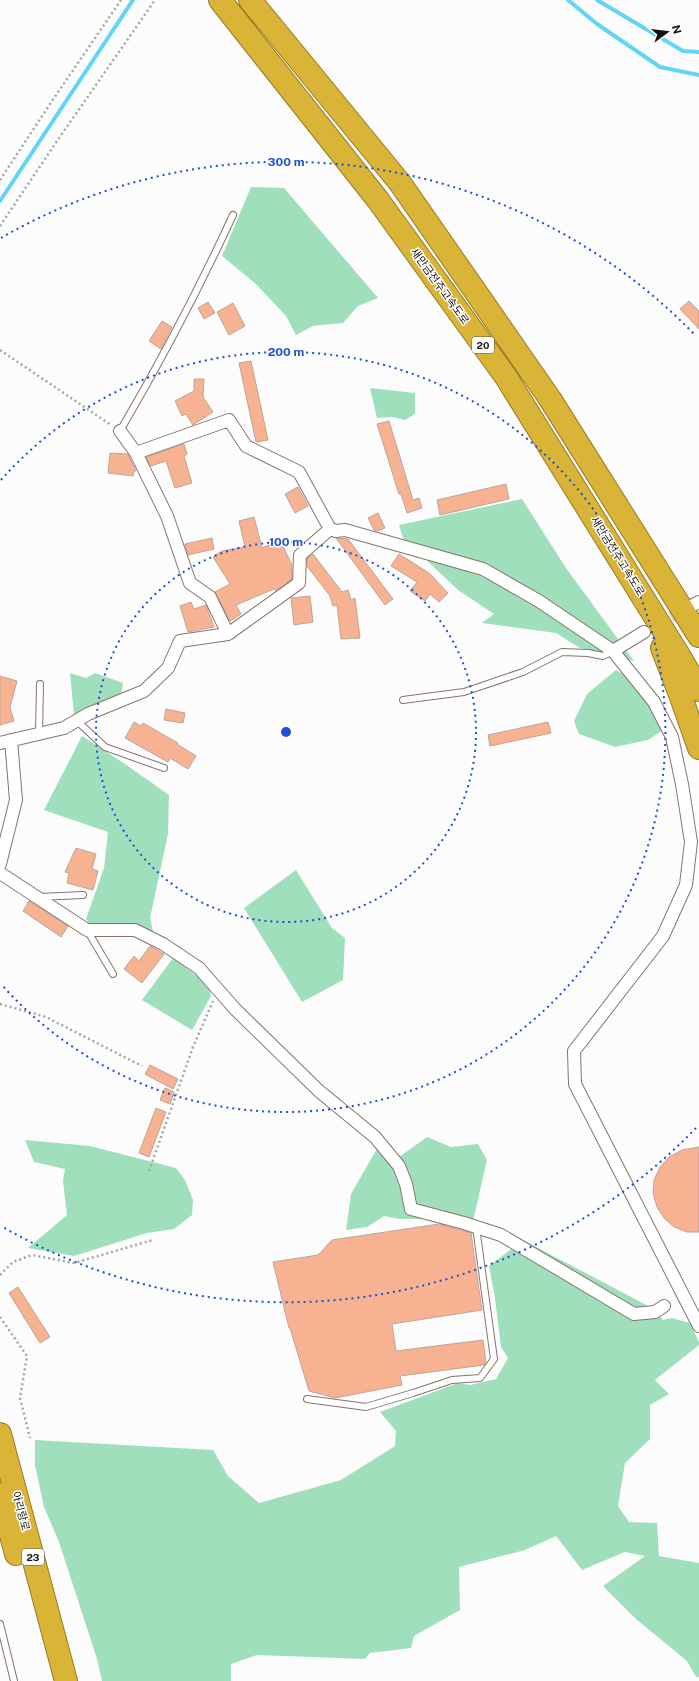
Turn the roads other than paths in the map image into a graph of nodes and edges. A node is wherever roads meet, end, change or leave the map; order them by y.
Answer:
1 (220, 0) edge
2 (253, 4) edge
3 (233, 215) dead end
4 (120, 431) joint
5 (136, 453) junction
6 (330, 529) junction
7 (640, 593) junction
8 (644, 632) tunnel mouth
9 (228, 634) junction
10 (699, 636) edge
11 (613, 651) junction
12 (40, 684) dead end
13 (699, 690) edge
14 (403, 700) dead end
15 (77, 720) junction
16 (39, 734) junction
17 (6, 742) edge
18 (699, 748) edge
19 (164, 768) dead end
20 (0, 864) edge
21 (0, 874) edge
22 (83, 895) dead end
23 (38, 897) junction
24 (87, 930) junction
25 (113, 974) dead end
26 (476, 1227) junction
27 (664, 1306) dead end
28 (699, 1326) edge
29 (308, 1399) dead end
30 (0, 1434) edge
31 (0, 1494) edge
32 (0, 1624) edge
33 (14, 1681) edge
34 (51, 1681) edge
35 (66, 1681) edge

1 - 7 highway, 새만금전주고속도로 / 20
2 - 10 highway, 20
3 - 4 lane
4 - 5 street
5 - 6 street
5 - 9 street
6 - 9 street
6 - 11 street
7 - 13 highway, 새만금전주고속도로 / 20
7 - 18 highway
8 - 11 street
9 - 15 street
11 - 14 lane
11 - 28 street
12 - 16 lane
15 - 16 street
15 - 19 lane
16 - 17 street
17 - 20 street
21 - 23 street
22 - 23 lane
23 - 24 street
24 - 25 lane
24 - 26 street
26 - 27 street
26 - 29 lane
30 - 35 highway, 아리랑로 / 23
31 - 34 highway, 아리랑로 / 23
32 - 33 lane

